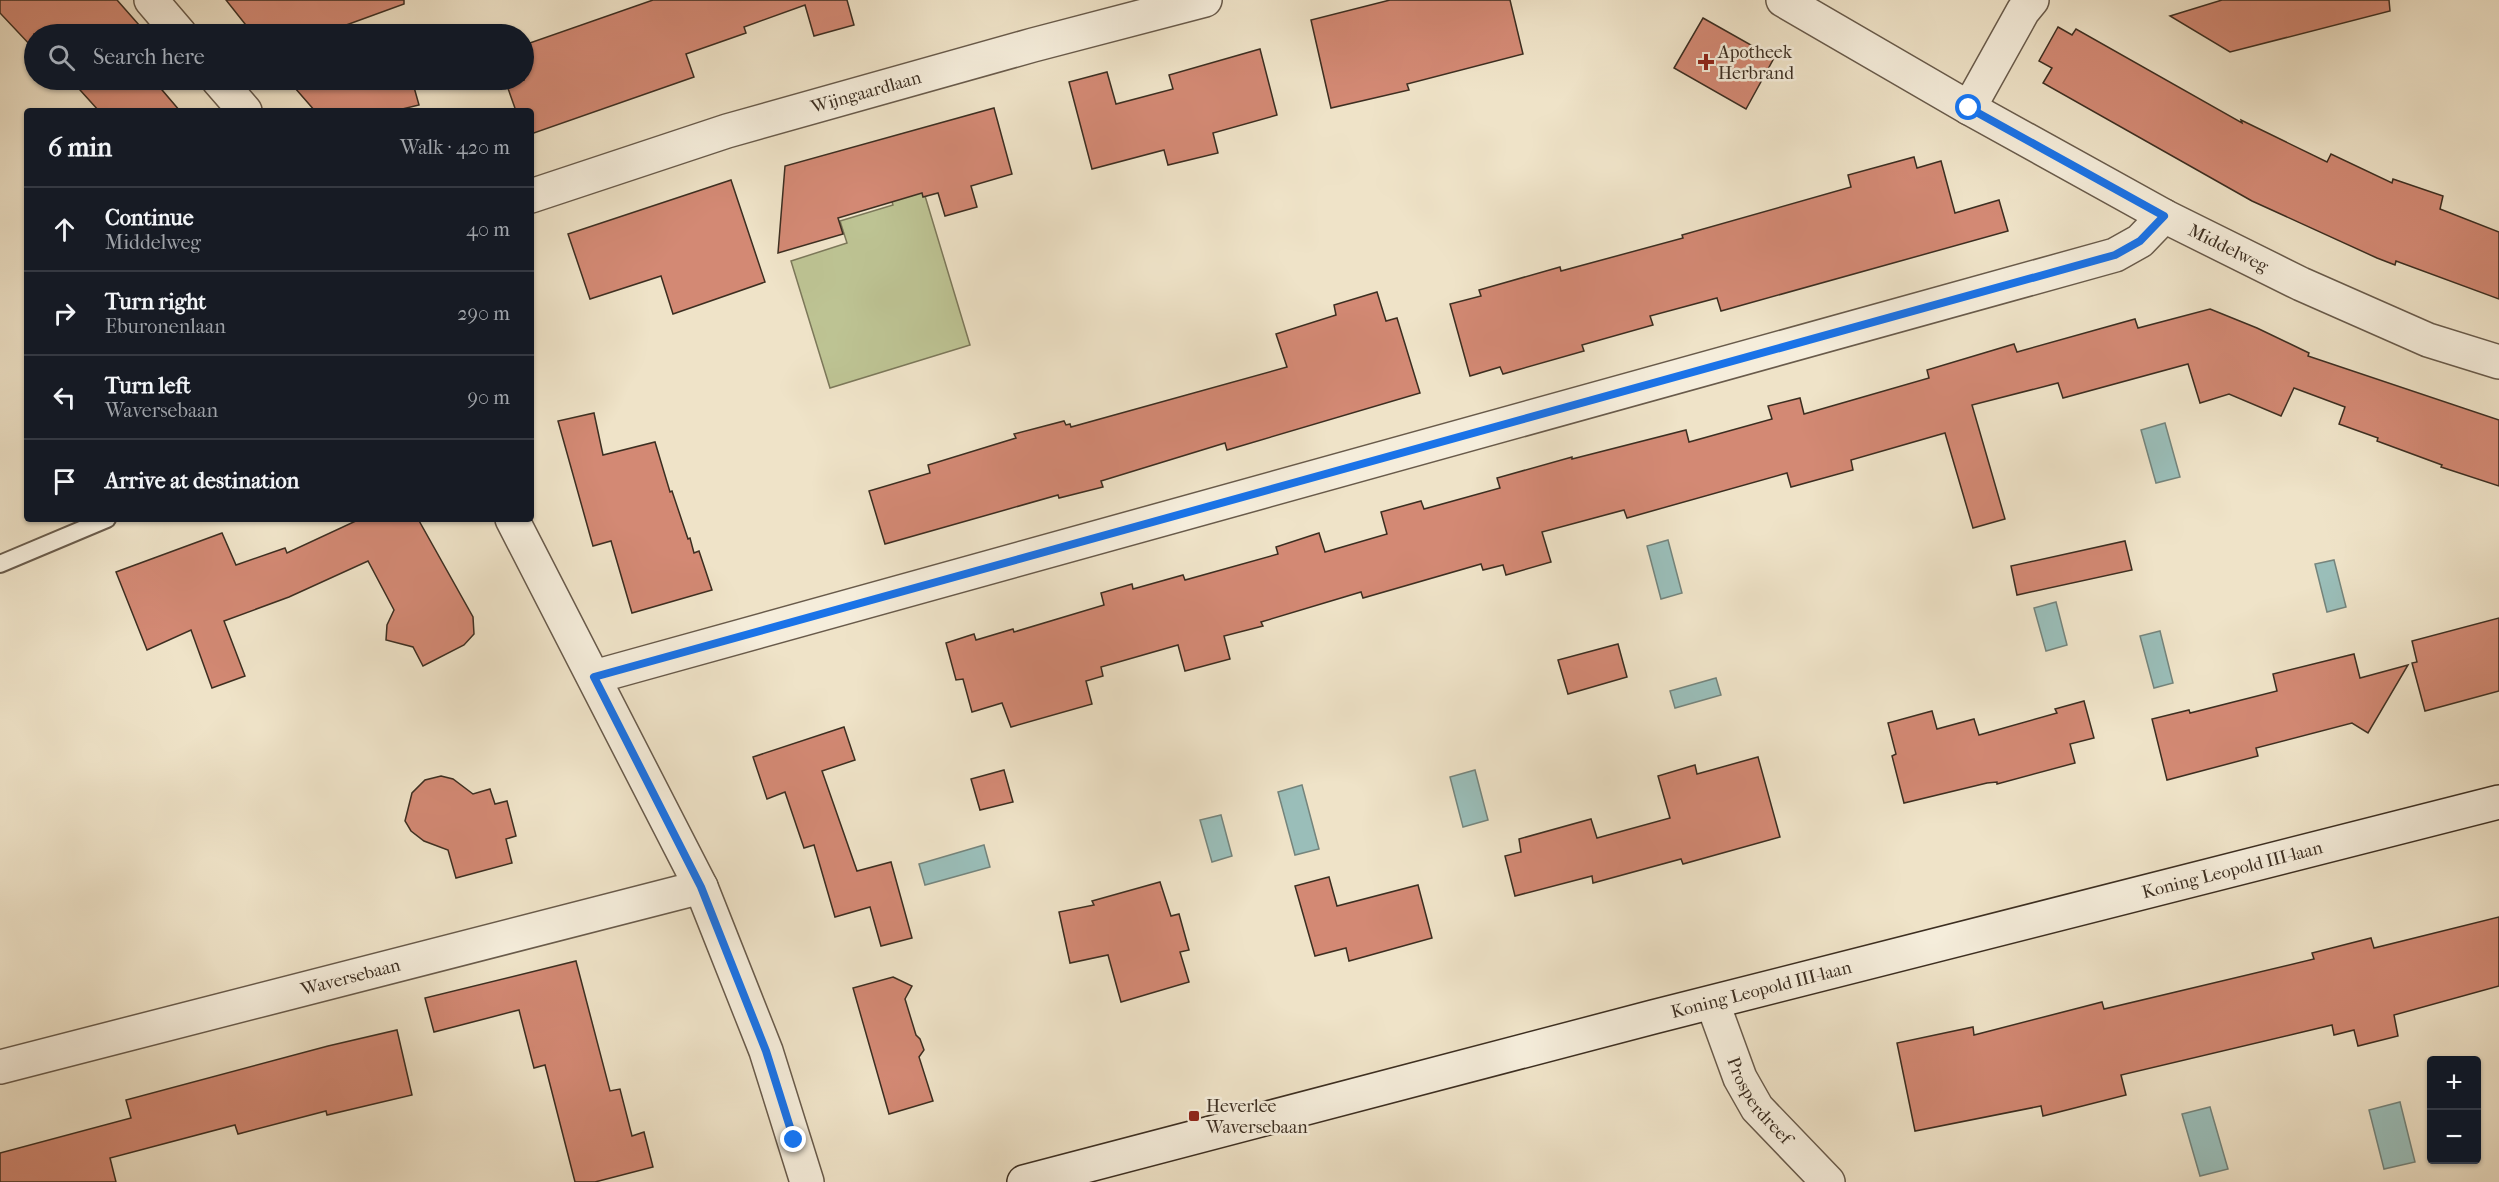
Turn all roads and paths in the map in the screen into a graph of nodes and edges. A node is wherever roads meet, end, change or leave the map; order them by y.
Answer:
1 (151, 0) edge
2 (1205, 0) edge
3 (1783, 0) edge
4 (2032, 0) edge
5 (171, 24) edge
6 (227, 90) edge
7 (242, 108) edge
8 (1969, 108) junction
9 (534, 195) edge
10 (2164, 216) junction
11 (2499, 362) edge
12 (100, 522) edge
13 (514, 522) edge
14 (0, 564) edge
15 (594, 677) junction
16 (2499, 802) edge
17 (701, 887) junction
18 (1713, 1004) junction
19 (0, 1067) edge
20 (807, 1182) edge
21 (1024, 1182) edge
22 (1828, 1182) edge

1 - 5 street
2 - 9 street, Wijngaardlaan
3 - 8 street, Middelweg
4 - 8 street
6 - 7 street
8 - 10 street, Middelweg
10 - 11 street, Middelweg
10 - 15 street
12 - 14 lane
13 - 15 street
15 - 17 street
16 - 18 street, Koning Leopold III-laan
17 - 19 street, Waversebaan
17 - 20 street
18 - 21 street, Koning Leopold III-laan
18 - 22 street, Prosperdreef

